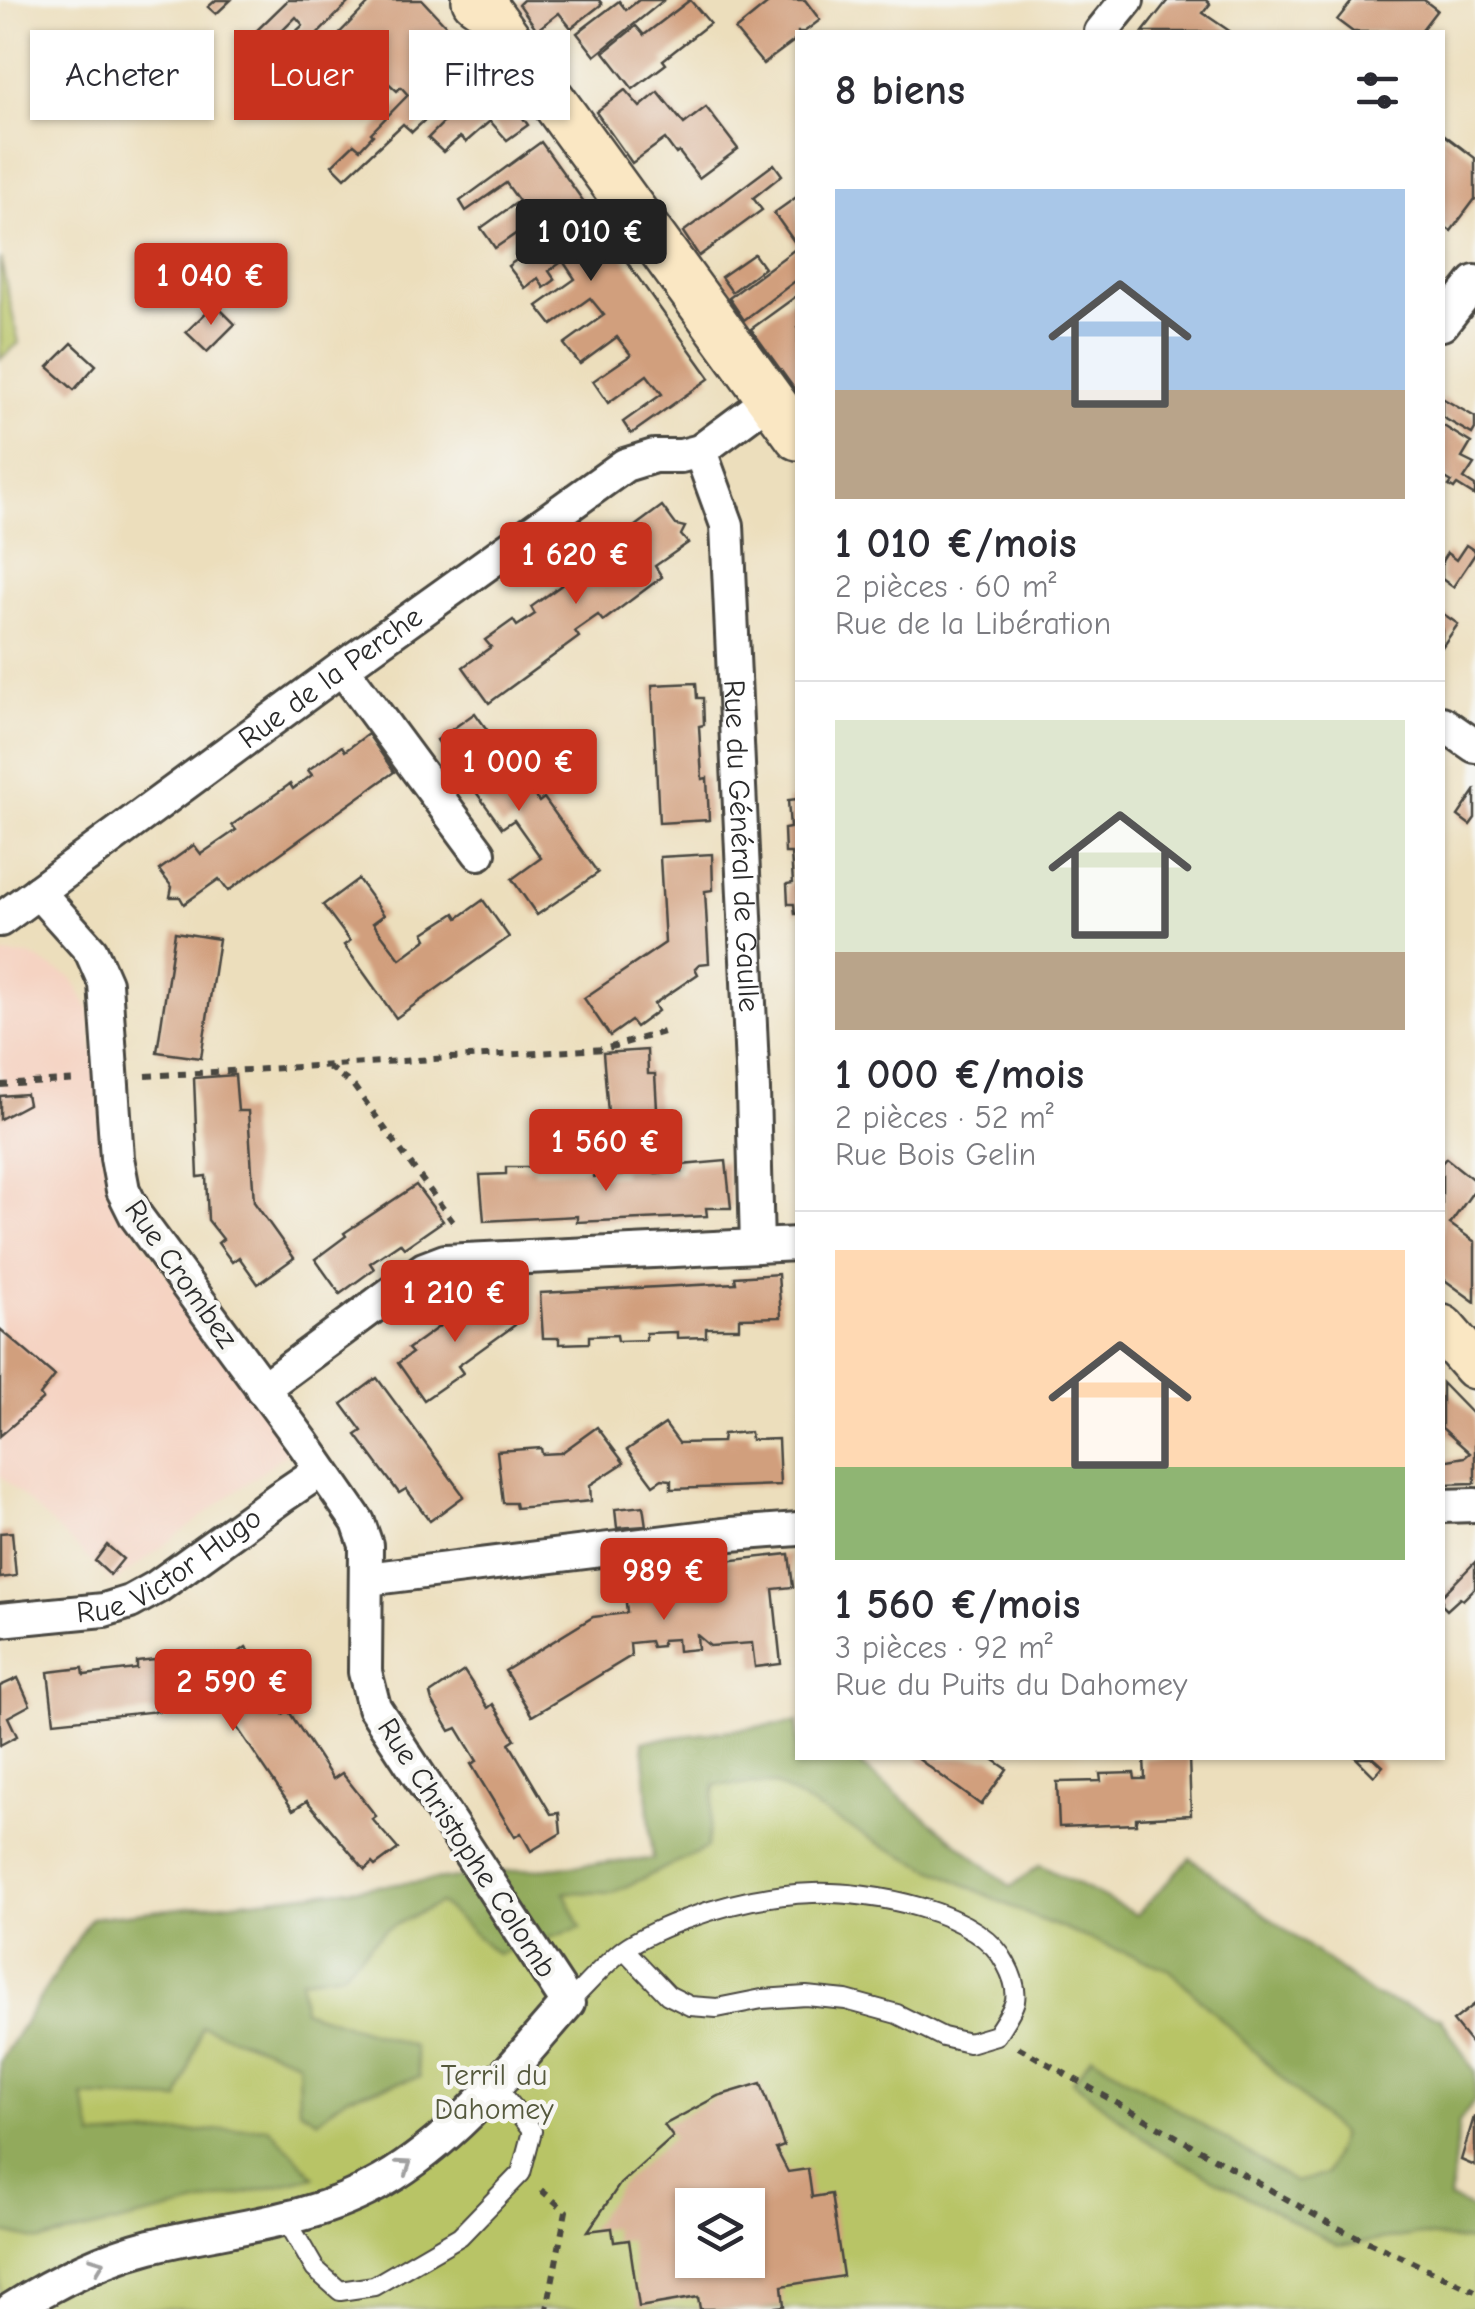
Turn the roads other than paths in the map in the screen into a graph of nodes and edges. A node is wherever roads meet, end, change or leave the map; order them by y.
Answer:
1 (1127, 0) edge
2 (485, 2) edge
3 (1103, 30) edge
4 (1475, 282) edge
5 (1445, 320) edge
6 (770, 398) junction
7 (795, 432) edge
8 (700, 452) junction
9 (342, 668) junction
10 (1445, 724) edge
11 (1475, 746) edge
12 (479, 852) dead end
13 (38, 892) junction
14 (0, 920) edge
15 (795, 1244) edge
16 (756, 1246) junction
17 (1445, 1331) edge
18 (1475, 1366) edge
19 (262, 1389) junction
20 (321, 1470) junction
21 (1475, 1505) edge
22 (1445, 1506) edge
23 (795, 1528) edge
24 (367, 1579) junction
25 (0, 1620) edge
26 (624, 1949) junction
27 (568, 2003) junction
28 (496, 2086) junction
29 (286, 2219) junction
30 (12, 2309) edge

1 - 3 street
2 - 6 main road
4 - 5 street
6 - 7 main road
6 - 8 street
8 - 9 street, Rue de la Perche
8 - 16 street, Rue du Général de Gaulle
9 - 12 street
9 - 13 street, Rue de la Perche
10 - 11 street
13 - 14 street, Rue de la Perche
13 - 19 street, Rue Crombez
15 - 16 street
16 - 19 street
17 - 18 main road
19 - 20 street, Rue Crombez
20 - 24 street, Rue Crombez
20 - 25 street, Rue Victor Hugo
21 - 22 street
23 - 24 street
24 - 27 street, Rue Christophe Colomb
26 - 26 lane
26 - 27 lane
27 - 28 street, Rue Christophe Colomb
29 -> 28 street, Rue Christophe Colomb
28 - 29 lane
30 -> 29 street, Rue Christophe Colomb

